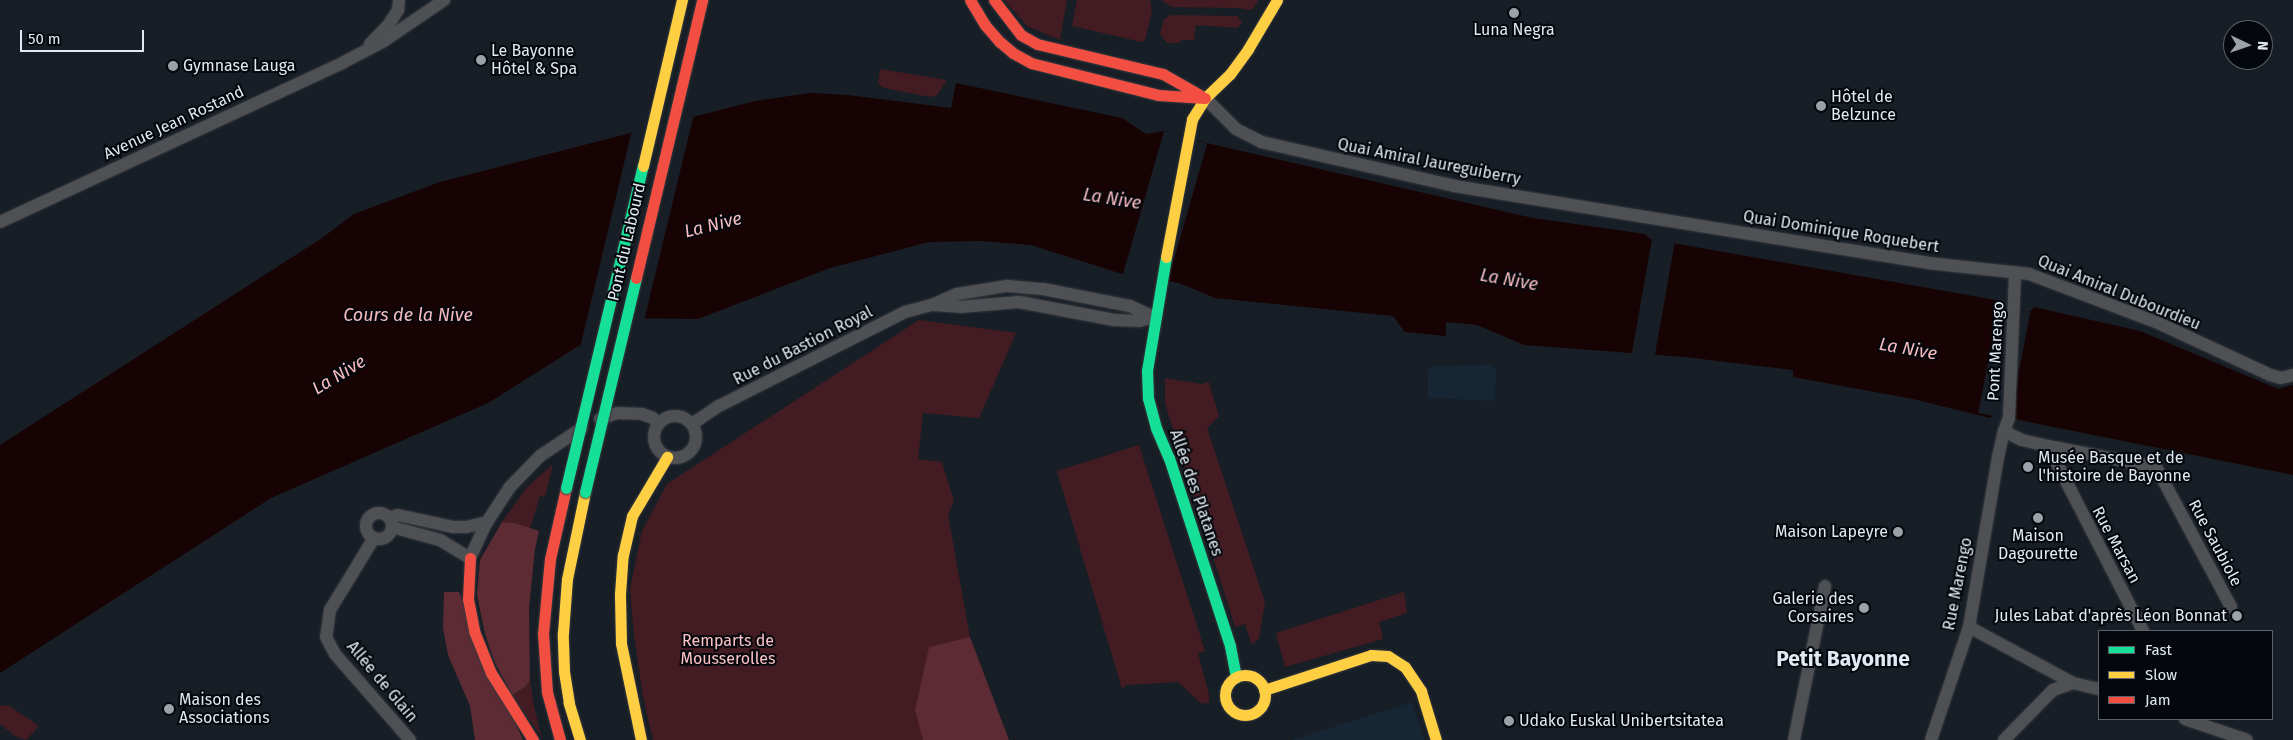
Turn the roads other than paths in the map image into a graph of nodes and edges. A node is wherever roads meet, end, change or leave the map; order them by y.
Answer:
1 (399, 0) edge
2 (444, 0) edge
3 (682, 0) edge
4 (702, 0) edge
5 (970, 0) edge
6 (994, 0) edge
7 (1277, 0) edge
8 (360, 53) junction
9 (1205, 98) junction
10 (1662, 221) joint
11 (0, 222) edge
12 (2015, 272) junction
13 (1154, 317) junction
14 (2293, 375) edge
15 (658, 424) junction
16 (692, 424) junction
17 (2004, 431) junction
18 (2048, 446) junction
19 (667, 457) junction
20 (390, 522) junction
21 (487, 522) junction
22 (374, 538) junction
23 (470, 558) junction
24 (1825, 586) dead end
25 (2231, 607) dead end
26 (1969, 627) junction
27 (2142, 630) edge
28 (1236, 677) junction
29 (2073, 683) junction
30 (2098, 689) edge
31 (1264, 690) junction
32 (2189, 720) edge
33 (410, 740) edge
34 (533, 740) edge
35 (560, 740) edge
36 (580, 740) edge
37 (641, 740) edge
38 (1436, 740) edge
39 (1794, 740) edge
40 (1930, 740) edge
41 (2004, 740) edge
42 (2247, 740) edge

1 - 8 street, Avenue Jean Rostand
2 - 8 street, Avenue Jean Rostand
3 - 35 main road, Pont du Labourd, bridge
4 - 36 main road, Pont du Labourd, bridge
5 - 9 main road
6 - 9 main road
7 - 9 main road, Allée des Platanes
8 - 11 street, Avenue Jean Rostand
9 - 10 street, Quai Amiral Jaureguiberry
9 - 13 main road, Allée des Platanes
10 - 12 street, Quai Dominique Roquebert
12 - 14 street, Quai Amiral Dubourdieu
12 - 17 street, Pont Marengo
13 - 16 street, Rue du Bastion Royal
13 - 28 main road, Allée des Platanes
15 - 16 street
15 - 19 street
15 - 21 street
16 - 19 street
17 - 18 street
17 - 26 street, Rue Marengo
18 - 25 street, Rue Saubiole
18 - 27 street, Rue Marsan
19 - 37 main road
20 - 21 street
20 - 22 street
20 - 22 street
20 - 23 street
21 - 23 street
22 - 33 street, Allée de Glain
23 - 34 main road
24 - 39 street
26 - 29 street
26 - 40 street, Rue Marengo
28 - 31 main road
28 - 31 main road
29 - 30 street
29 - 41 street
31 - 38 main road
32 - 42 street

